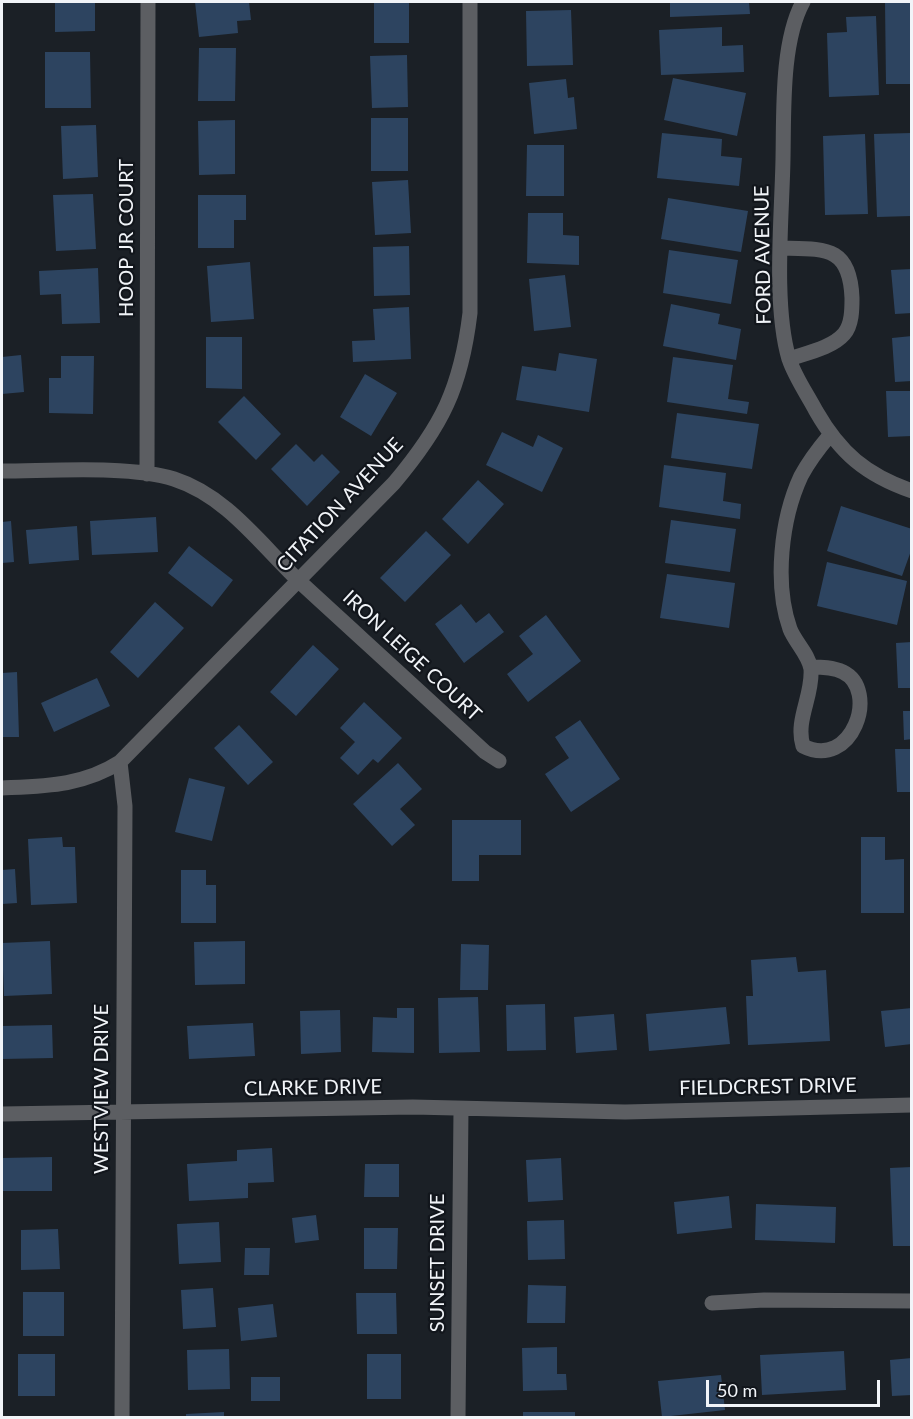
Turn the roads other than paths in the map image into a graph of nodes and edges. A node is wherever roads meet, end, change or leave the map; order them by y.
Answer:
1 (148, 2) edge
2 (470, 2) edge
3 (803, 2) edge
4 (782, 248) junction
5 (789, 359) junction
6 (830, 435) junction
7 (2, 471) edge
8 (147, 474) junction
9 (912, 491) edge
10 (299, 580) junction
11 (811, 667) junction
12 (499, 760) dead end
13 (120, 762) junction
14 (2, 788) edge
15 (912, 1105) edge
16 (461, 1109) junction
17 (123, 1112) junction
18 (625, 1112) joint
19 (2, 1114) edge
20 (912, 1301) edge
21 (712, 1303) dead end
22 (122, 1418) edge
23 (458, 1418) edge

1 - 8 street, HOOP JR COURT
2 - 10 street, CITATION AVENUE
3 - 4 street, FORD AVENUE
4 - 5 street, FORD AVENUE
4 - 5 street
5 - 6 street, FORD AVENUE
6 - 9 street, FORD AVENUE
6 - 11 street
7 - 8 street, IRON LEIGE COURT
8 - 10 street, IRON LEIGE COURT
10 - 12 street, IRON LEIGE COURT
10 - 13 street, CITATION AVENUE
11 - 11 street
13 - 14 street, CITATION AVENUE
13 - 17 street, WESTVIEW DRIVE
15 - 18 street, FIELDCREST DRIVE
16 - 17 street, CLARKE DRIVE
16 - 18 street, CLARKE DRIVE
16 - 23 street, SUNSET DRIVE
17 - 19 street, CLARKE DRIVE
17 - 22 street, WESTVIEW DRIVE
20 - 21 street

